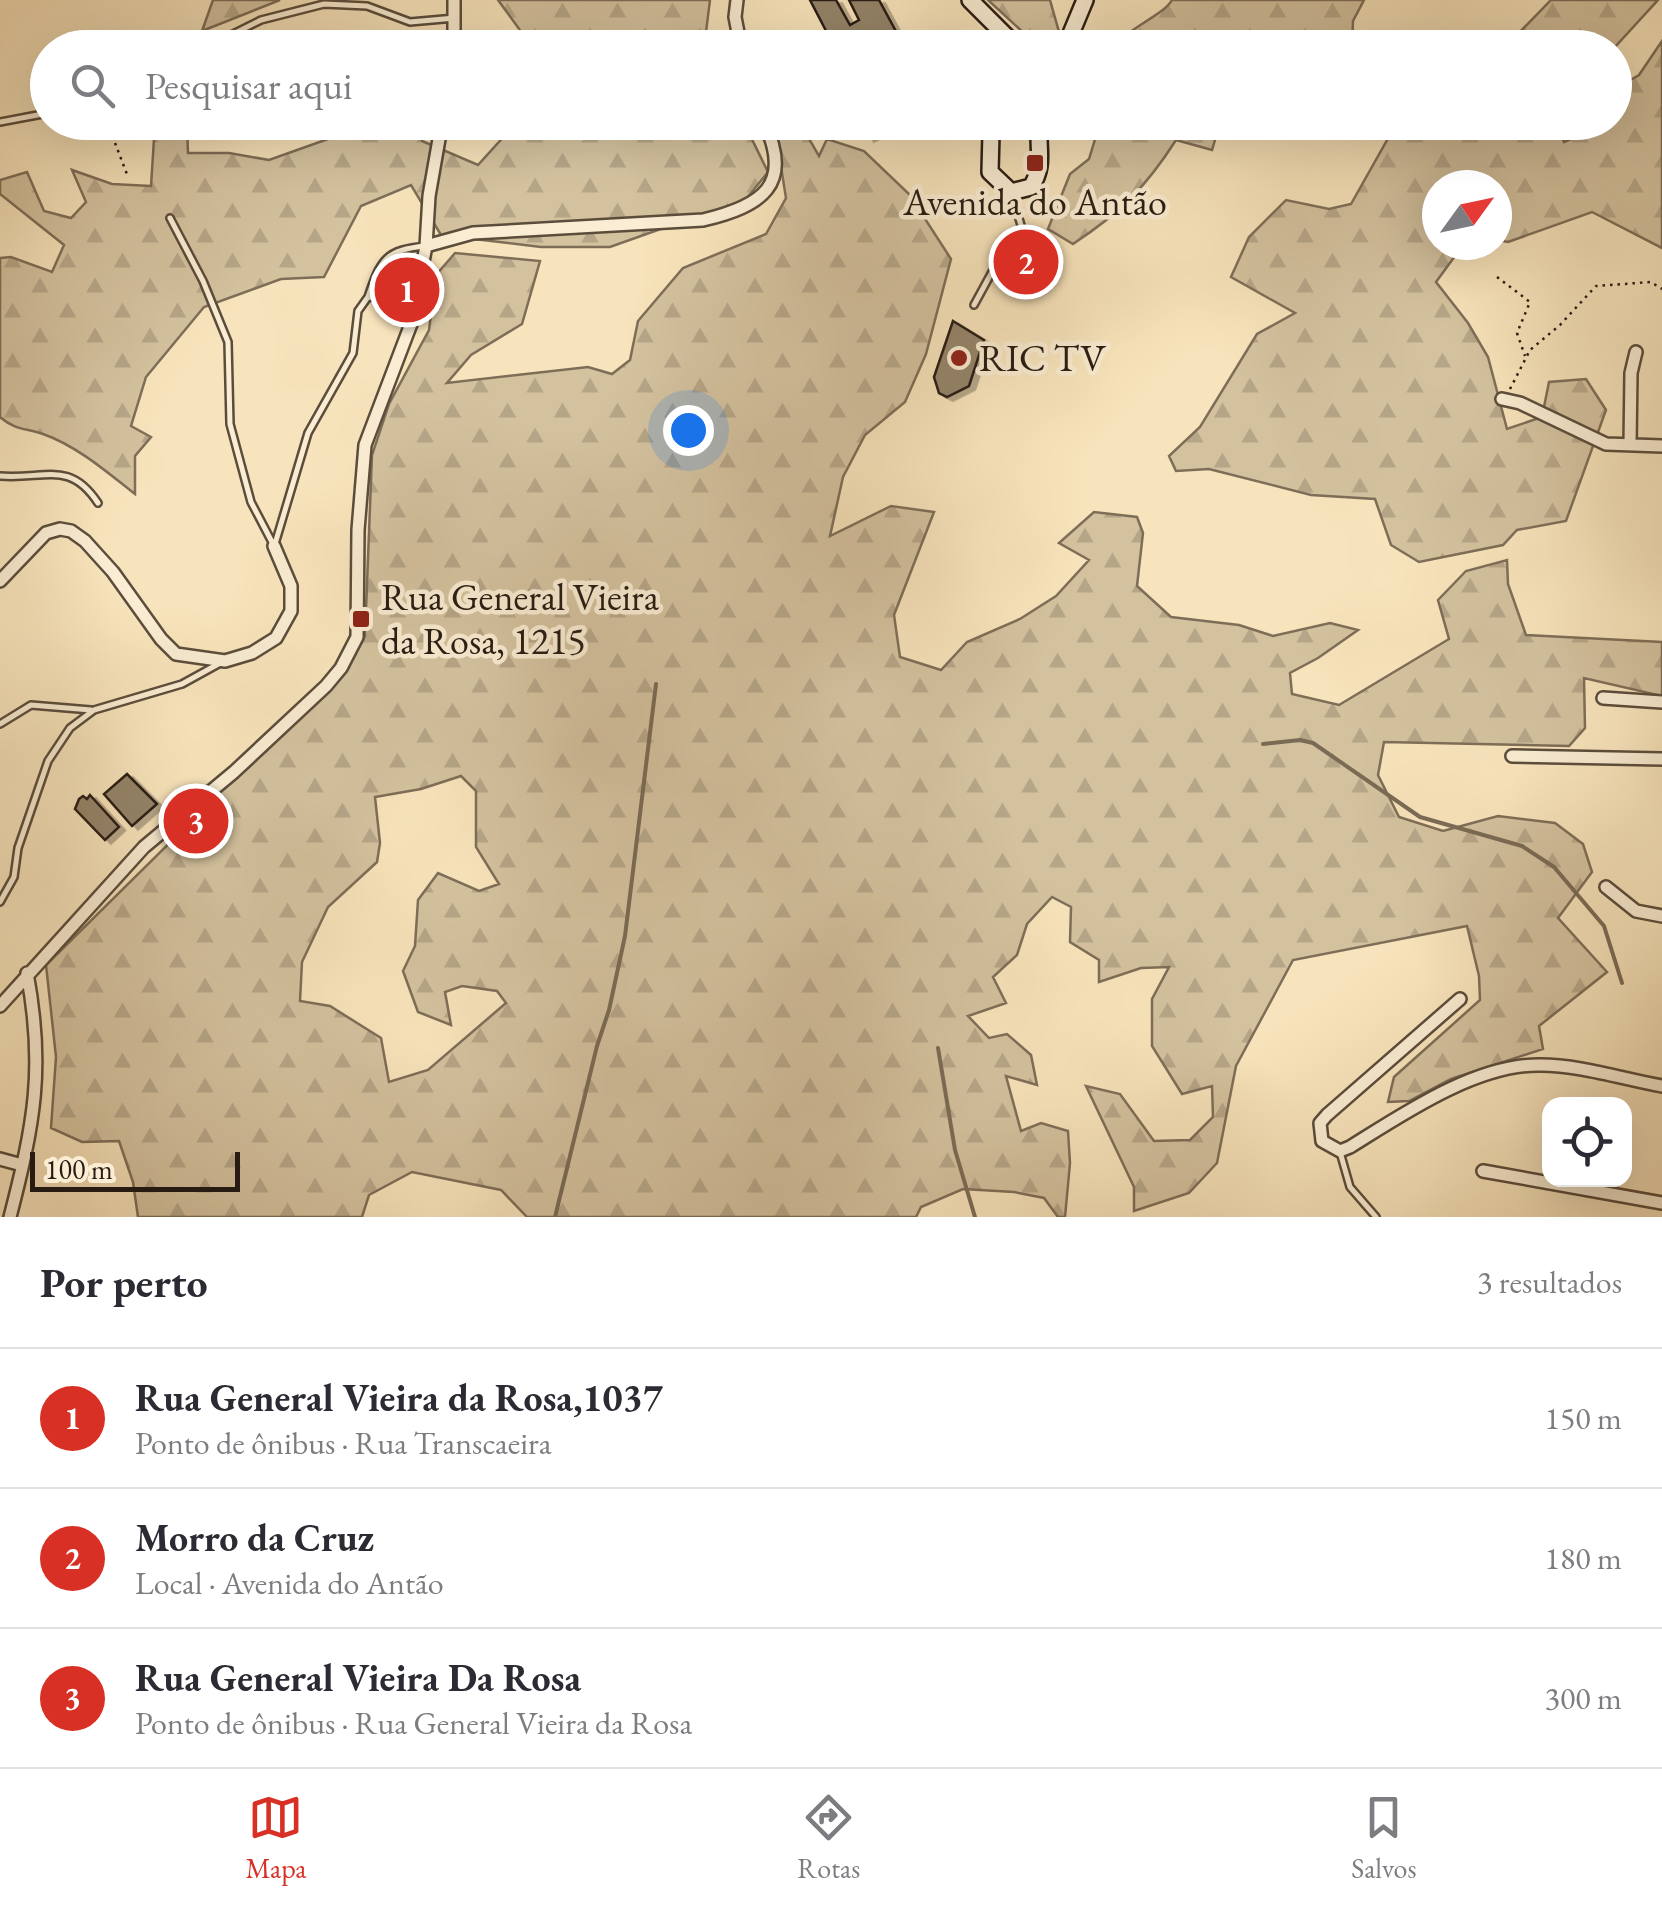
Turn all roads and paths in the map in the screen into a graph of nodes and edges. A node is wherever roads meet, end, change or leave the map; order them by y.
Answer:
1 (454, 0) edge
2 (736, 0) edge
3 (970, 0) edge
4 (1084, 0) edge
5 (455, 18) junction
6 (242, 30) edge
7 (455, 30) edge
8 (738, 30) edge
9 (1000, 30) edge
10 (1072, 30) edge
11 (30, 116) edge
12 (0, 122) edge
13 (114, 140) edge
14 (439, 140) edge
15 (773, 140) edge
16 (991, 140) edge
17 (1039, 140) edge
18 (128, 177) dead end
19 (1011, 192) junction
20 (170, 218) dead end
21 (426, 246) junction
22 (1497, 277) dead end
23 (1662, 289) edge
24 (368, 297) junction
25 (416, 300) junction
26 (974, 305) dead end
27 (1636, 352) dead end
28 (1526, 357) junction
29 (1502, 400) joint
30 (1630, 444) junction
31 (1662, 446) edge
32 (0, 476) edge
33 (98, 502) dead end
34 (274, 546) junction
35 (0, 581) edge
36 (225, 661) junction
37 (1602, 698) dead end
38 (1662, 702) edge
39 (94, 710) junction
40 (0, 724) edge
41 (1512, 756) dead end
42 (1662, 760) edge
43 (1606, 887) dead end
44 (0, 902) edge
45 (1662, 916) edge
46 (28, 972) junction
47 (1460, 999) dead end
48 (0, 1006) edge
49 (1662, 1086) edge
50 (1340, 1151) junction
51 (0, 1159) edge
52 (22, 1165) junction
53 (1483, 1171) dead end
54 (1662, 1203) edge
55 (10, 1217) edge
56 (1376, 1217) edge

1 - 5 street
2 - 8 street
3 - 9 street
4 - 10 street
5 - 6 lane
5 - 7 street
11 - 12 lane
13 - 18 path
14 - 21 street
15 - 21 street
16 - 19 street
17 - 19 street
19 - 26 lane
20 - 34 lane
21 - 24 lane
21 - 25 street
22 - 28 path
23 - 28 path
24 - 25 lane
24 - 34 lane
25 - 46 street
27 - 30 street
28 - 29 path
29 - 30 street
30 - 31 street
32 - 33 lane
34 - 36 street
35 - 36 street
36 - 39 lane
37 - 38 street
39 - 40 lane
39 - 44 lane
41 - 42 street
43 - 45 street
46 - 48 street
46 - 52 street
47 - 50 street
49 - 50 street
50 - 56 lane
51 - 52 street
52 - 55 street
53 - 54 street

